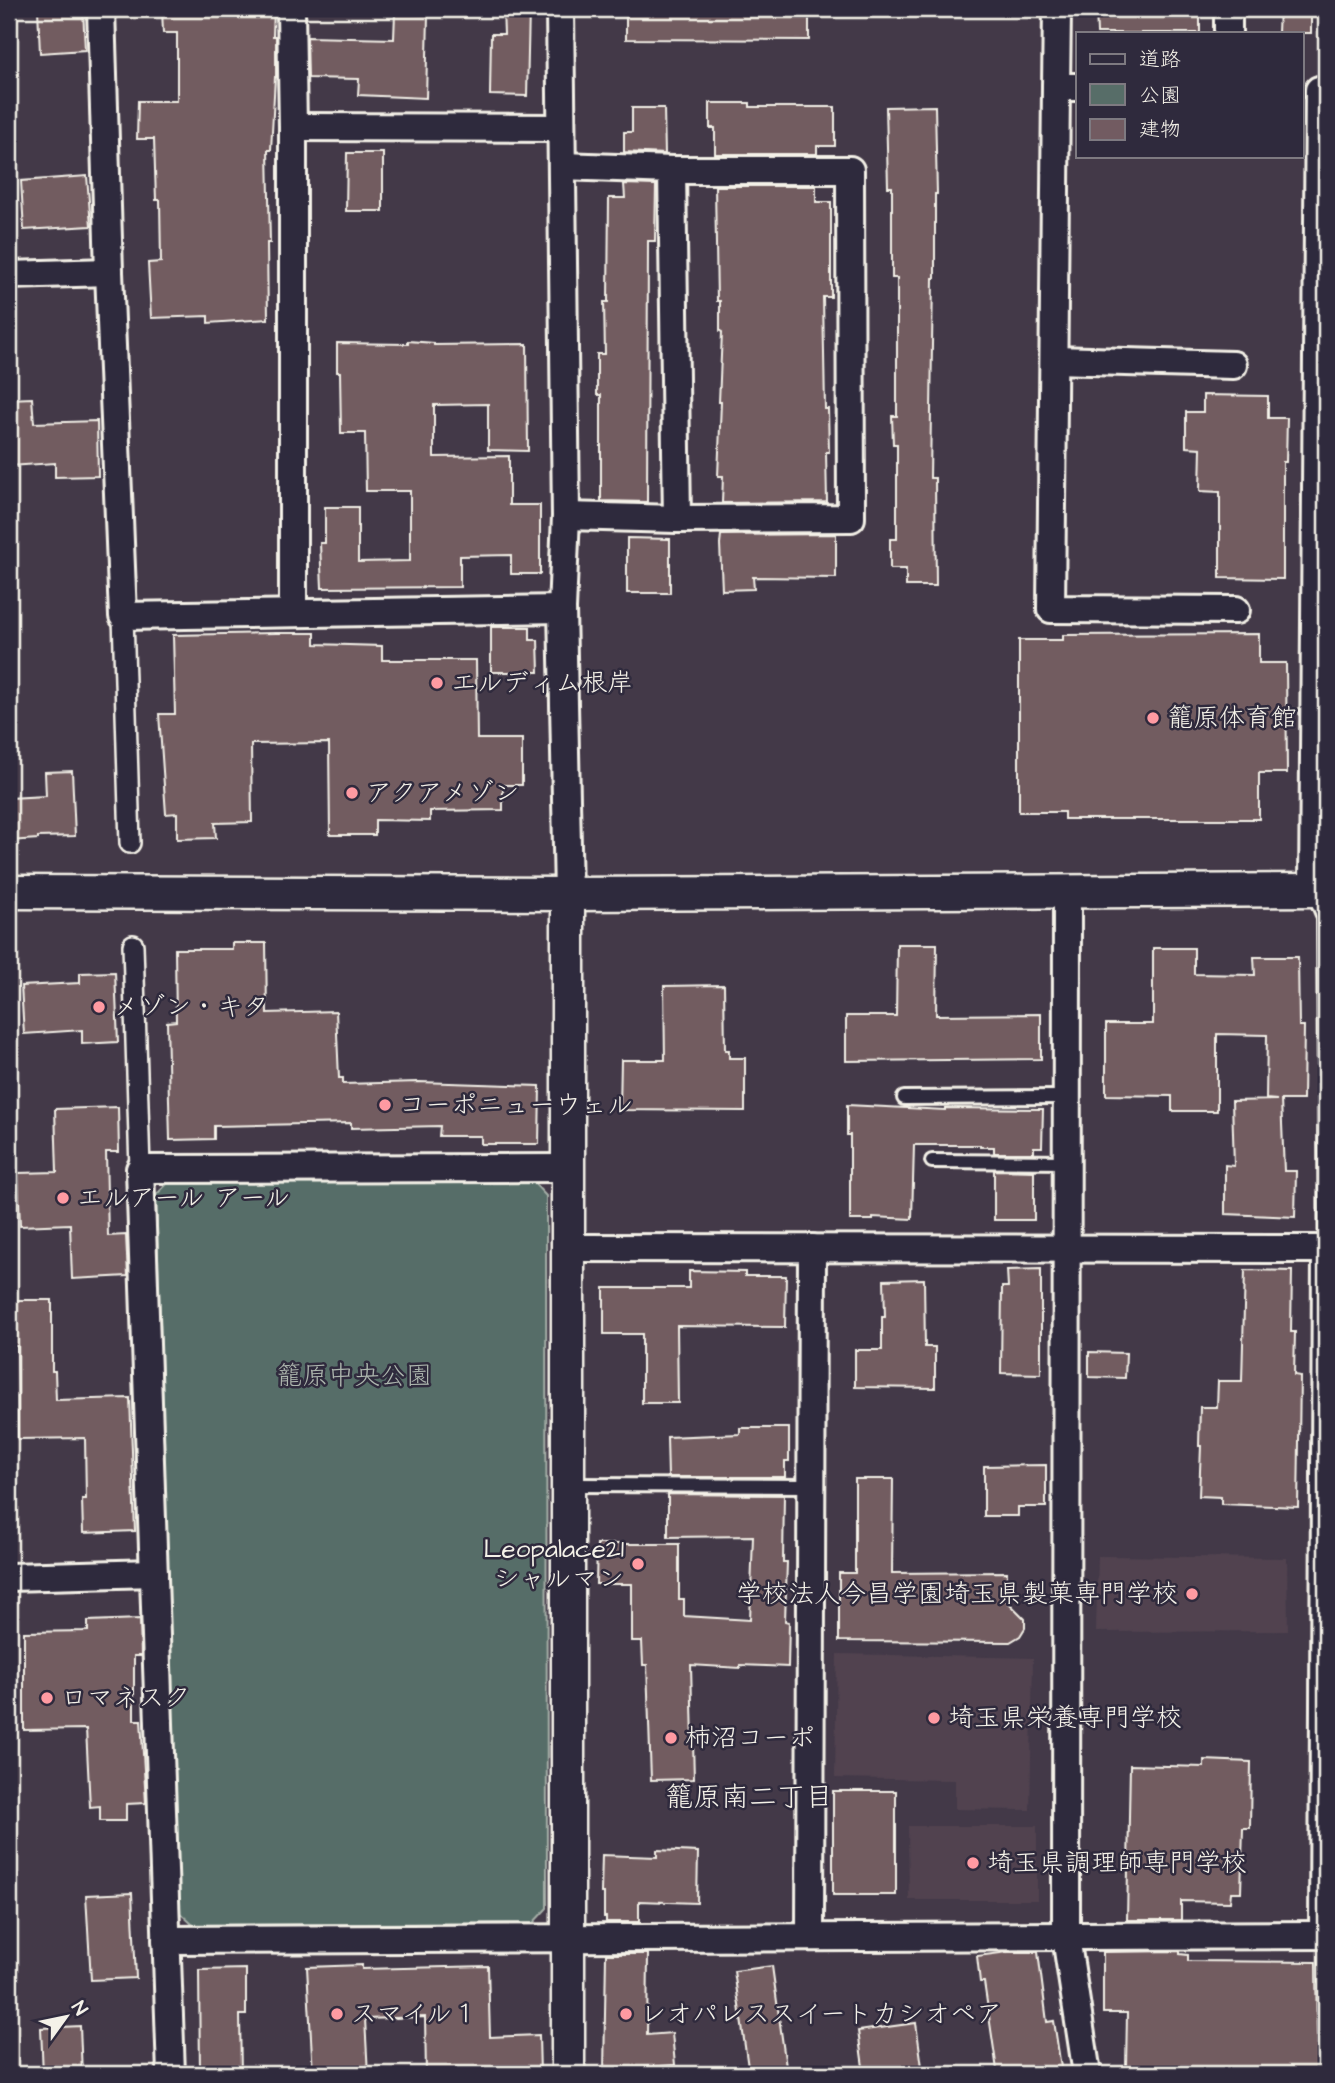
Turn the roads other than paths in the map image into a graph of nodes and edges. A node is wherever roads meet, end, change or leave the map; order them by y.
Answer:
1 (102, 9) edge
2 (291, 9) edge
3 (560, 9) edge
4 (1057, 9) edge
5 (1228, 9) edge
6 (1228, 32) edge
7 (1067, 87) edge
8 (1316, 89) edge
9 (293, 127) junction
10 (561, 128) junction
11 (562, 166) junction
12 (672, 170) junction
13 (109, 272) junction
14 (9, 275) edge
15 (1054, 360) junction
16 (1233, 365) dead end
17 (566, 516) junction
18 (677, 519) junction
19 (562, 610) junction
20 (1236, 610) dead end
21 (293, 612) junction
22 (123, 616) junction
23 (130, 844) dead end
24 (1320, 890) edge
25 (9, 892) edge
26 (1067, 892) junction
27 (568, 894) junction
28 (133, 945) dead end
29 (1067, 1097) junction
30 (904, 1098) dead end
31 (932, 1161) dead end
32 (1067, 1162) junction
33 (140, 1168) junction
34 (568, 1168) junction
35 (568, 1248) junction
36 (812, 1248) junction
37 (1067, 1249) junction
38 (1326, 1249) edge
39 (568, 1485) junction
40 (811, 1486) junction
41 (154, 1573) junction
42 (9, 1577) edge
43 (1325, 1673) edge
44 (1324, 1935) edge
45 (810, 1937) junction
46 (1066, 1937) junction
47 (568, 1938) junction
48 (166, 1940) junction
49 (171, 2074) edge
50 (568, 2074) edge
51 (1087, 2074) edge

1 - 13 street
2 - 9 street
3 - 10 street
4 - 7 street
5 - 6 street
7 - 15 street
8 - 24 street
9 - 10 street
9 - 21 street
10 - 11 street
11 - 12 street
11 - 17 street
12 - 18 street
12 - 18 street
13 - 14 street
13 - 22 street
15 - 16 street
15 - 20 street
17 - 18 street
17 - 19 street
19 - 21 street
19 - 27 street
21 - 22 street
22 - 23 street
24 - 26 street
24 - 38 lane
25 - 27 street
26 - 27 street
26 - 29 street
27 - 34 street
28 - 33 street
29 - 30 lane
29 - 32 street
31 - 32 lane
32 - 37 street
33 - 34 street
33 - 41 street
34 - 35 street
35 - 36 street
35 - 39 street
36 - 37 street
36 - 40 street
37 - 38 street
37 - 46 street
38 - 43 street
39 - 40 lane
39 - 47 street
40 - 45 street
41 - 42 street
41 - 48 street
43 - 44 street
44 - 46 street
45 - 46 street
45 - 47 street
46 - 51 street
47 - 48 street
47 - 50 street
48 - 49 street

